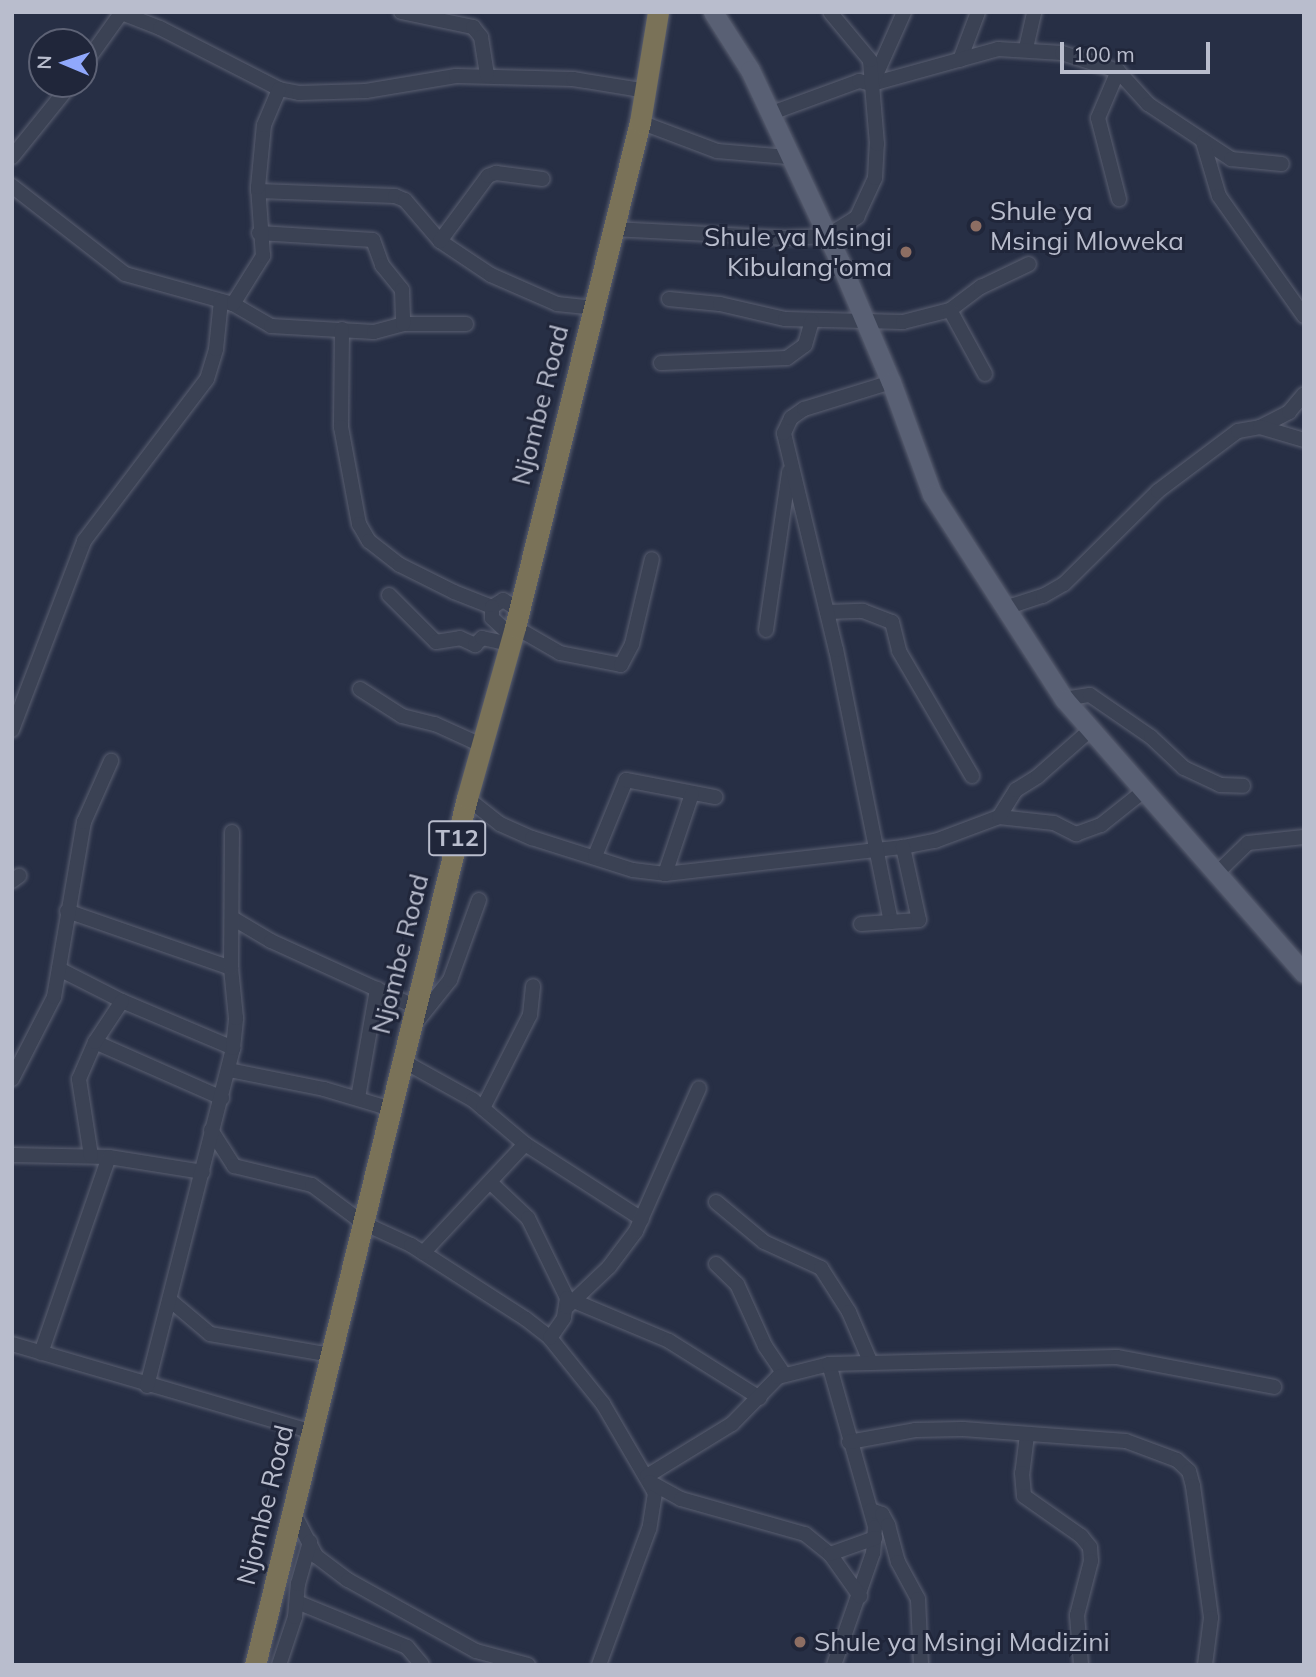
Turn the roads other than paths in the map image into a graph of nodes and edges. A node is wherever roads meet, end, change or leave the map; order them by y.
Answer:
1 (401, 12) edge
2 (658, 12) edge
3 (713, 12) edge
4 (830, 12) edge
5 (904, 12) edge
6 (978, 12) edge
7 (1034, 12) edge
8 (121, 13) edge
9 (98, 45) edge
10 (1026, 48) junction
11 (960, 60) junction
12 (1118, 71) junction
13 (487, 76) junction
14 (872, 84) junction
15 (279, 89) junction
16 (647, 91) junction
17 (60, 98) edge
18 (768, 114) junction
19 (640, 122) junction
20 (1203, 142) junction
21 (12, 157) edge
22 (788, 157) junction
23 (1282, 164) dead end
24 (543, 179) dead end
25 (12, 186) edge
26 (258, 191) junction
27 (1119, 199) dead end
28 (613, 229) junction
29 (259, 233) junction
30 (827, 236) junction
31 (440, 241) junction
32 (1029, 264) dead end
33 (668, 299) dead end
34 (227, 303) junction
35 (594, 308) junction
36 (950, 310) junction
37 (1304, 316) edge
38 (812, 321) junction
39 (866, 321) junction
40 (403, 324) junction
41 (466, 324) dead end
42 (342, 329) junction
43 (660, 363) dead end
44 (985, 374) dead end
45 (891, 382) junction
46 (1304, 394) edge
47 (1260, 427) junction
48 (1304, 440) edge
49 (789, 468) junction
50 (652, 559) dead end
51 (390, 595) dead end
52 (492, 607) junction
53 (1005, 608) junction
54 (827, 612) junction
55 (515, 627) junction
56 (765, 630) dead end
57 (360, 689) dead end
58 (1064, 699) junction
59 (12, 730) edge
60 (1089, 731) junction
61 (481, 746) junction
62 (111, 761) dead end
63 (972, 776) dead end
64 (1243, 786) dead end
65 (1145, 790) junction
66 (692, 794) junction
67 (715, 797) dead end
68 (467, 798) junction
69 (999, 817) junction
70 (233, 832) dead end
71 (1304, 837) edge
72 (903, 847) junction
73 (877, 851) junction
74 (595, 856) junction
75 (1217, 873) junction
76 (665, 874) junction
77 (480, 900) dead end
78 (67, 911) junction
79 (234, 919) junction
80 (891, 922) junction
81 (861, 924) dead end
82 (60, 968) junction
83 (231, 968) junction
84 (1304, 972) edge
85 (533, 986) dead end
86 (377, 989) junction
87 (122, 1001) junction
88 (416, 1007) junction
89 (411, 1028) junction
90 (95, 1042) junction
91 (233, 1048) junction
92 (403, 1061) junction
93 (229, 1070) junction
94 (12, 1079) edge
95 (699, 1088) dead end
96 (222, 1098) junction
97 (358, 1098) junction
98 (484, 1108) junction
99 (391, 1109) junction
100 (211, 1130) junction
101 (525, 1144) junction
102 (12, 1154) edge
103 (91, 1156) junction
104 (109, 1157) junction
105 (203, 1172) junction
106 (491, 1183) junction
107 (716, 1202) dead end
108 (642, 1219) junction
109 (363, 1223) junction
110 (423, 1253) junction
111 (716, 1264) dead end
112 (171, 1301) junction
113 (571, 1304) junction
114 (550, 1338) junction
115 (12, 1344) edge
116 (41, 1353) junction
117 (330, 1355) junction
118 (870, 1361) junction
119 (829, 1364) junction
120 (784, 1374) junction
121 (147, 1386) junction
122 (1274, 1387) dead end
123 (760, 1398) junction
124 (312, 1432) junction
125 (1027, 1435) junction
126 (849, 1442) junction
127 (648, 1479) junction
128 (871, 1510) junction
129 (293, 1512) junction
130 (875, 1538) junction
131 (310, 1542) junction
132 (830, 1554) junction
133 (860, 1596) junction
134 (297, 1602) junction
135 (600, 1664) edge
136 (255, 1665) edge
137 (279, 1665) edge
138 (422, 1665) edge
139 (528, 1665) edge
140 (834, 1665) edge
141 (921, 1665) edge
142 (1080, 1665) edge
143 (1205, 1665) edge

1 - 13 street
2 - 16 highway, Njombe Road / T12
3 - 18 main road
4 - 14 street
5 - 14 street
6 - 11 street
7 - 10 street
8 - 9 street
8 - 15 street
10 - 11 street
10 - 12 street
11 - 14 street
12 - 20 street
12 - 27 street
13 - 15 street
13 - 16 street
14 - 18 street
14 - 30 street
15 - 26 street
16 - 19 highway, Njombe Road / T12
17 - 21 street
18 - 22 main road
19 - 22 street
19 - 28 highway, Njombe Road / T12
20 - 23 street
20 - 37 street
22 - 30 main road
24 - 31 street
25 - 34 street
26 - 29 street
26 - 31 street
28 - 30 street
28 - 35 highway, Njombe Road / T12
29 - 34 street
29 - 40 street
30 - 39 main road
31 - 35 street
32 - 36 street
33 - 38 street
34 - 42 street
34 - 59 street
35 - 55 highway, Njombe Road / T12
36 - 39 street
36 - 44 street
38 - 39 street
38 - 43 street
39 - 45 main road
40 - 41 street
40 - 42 street
42 - 52 street
45 - 49 street
45 - 53 main road
46 - 47 street
47 - 48 street
47 - 53 street
49 - 54 street
49 - 56 street
50 - 55 street
51 - 55 street
52 - 55 street
52 - 55 street
53 - 58 main road
54 - 63 street
54 - 73 street
55 - 61 highway, Njombe Road / T12
57 - 61 street
58 - 60 main road
58 - 64 street
60 - 65 main road
60 - 69 street
61 - 68 highway, Njombe Road / T12
62 - 78 street
65 - 69 street
65 - 75 main road
66 - 67 street
66 - 74 street
66 - 76 street
68 - 74 street
68 - 88 highway, Njombe Road / T12
69 - 72 street
70 - 79 street
71 - 75 street
72 - 73 street
72 - 80 street
73 - 76 street
73 - 80 street
74 - 76 street
75 - 84 main road
77 - 89 street
78 - 82 street
78 - 83 street
79 - 83 street
79 - 86 street
80 - 81 street
82 - 87 street
82 - 94 street
83 - 91 street
85 - 98 street
86 - 88 street
86 - 97 street
87 - 90 street
87 - 91 street
88 - 89 highway, Njombe Road / T12
89 - 92 highway, Njombe Road / T12
90 - 96 street
90 - 103 street
91 - 93 street
92 - 98 street
92 - 99 highway, Njombe Road / T12
93 - 96 street
93 - 97 street
95 - 108 street
96 - 100 street
97 - 99 street
98 - 101 street
99 - 109 highway, Njombe Road / T12
100 - 105 street
100 - 109 street
101 - 106 street
101 - 108 street
102 - 103 street
103 - 104 street
104 - 105 street
104 - 116 street
105 - 112 street
106 - 110 street
106 - 113 street
107 - 118 street
108 - 113 street
109 - 110 street
109 - 117 highway, Njombe Road / T12
110 - 114 street
111 - 120 street
112 - 117 street
112 - 121 street
113 - 114 street
113 - 123 street
114 - 127 street
115 - 116 street
116 - 121 street
117 - 124 highway, Njombe Road / T12
118 - 119 street
118 - 122 street
119 - 120 street
119 - 126 street
120 - 123 street
121 - 124 street
123 - 127 street
124 - 129 highway, Njombe Road / T12
125 - 126 street
125 - 142 street
125 - 143 street
126 - 128 street
127 - 132 street
127 - 135 street
128 - 130 street
128 - 141 street
129 - 131 street
129 - 136 highway, Njombe Road / T12
130 - 132 street
130 - 133 street
131 - 134 street
131 - 139 street
132 - 133 street
133 - 140 street
134 - 137 street
134 - 138 street

